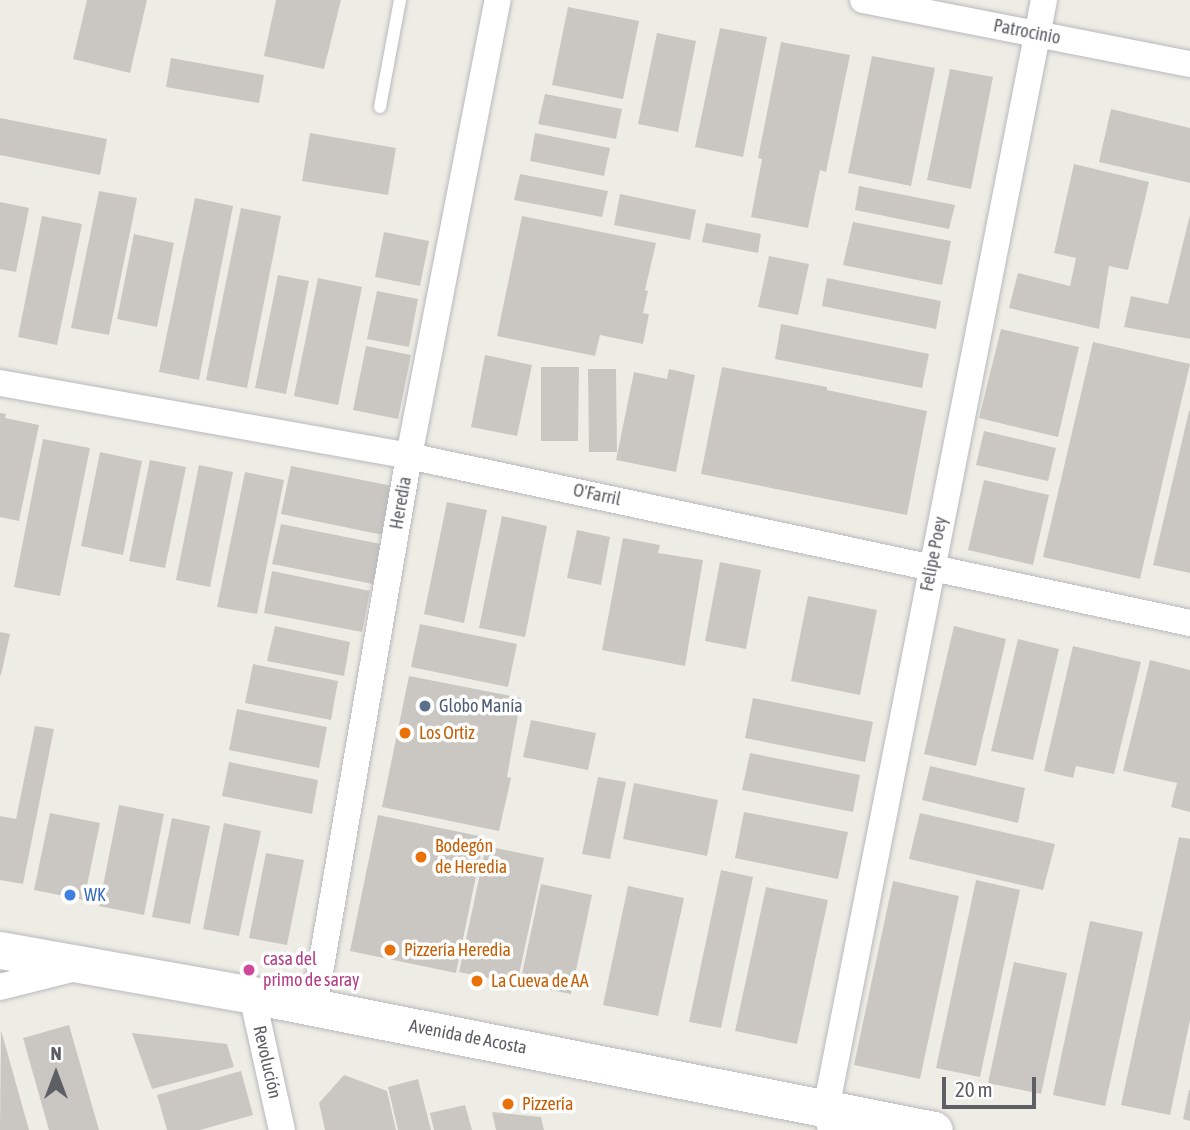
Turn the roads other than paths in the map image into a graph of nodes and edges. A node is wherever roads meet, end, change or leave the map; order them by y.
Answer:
1 (400, 0) edge
2 (498, 0) edge
3 (863, 0) edge
4 (1044, 0) edge
5 (1037, 33) junction
6 (1190, 65) edge
7 (380, 107) dead end
8 (0, 383) edge
9 (409, 456) junction
10 (932, 567) junction
11 (1190, 623) edge
12 (0, 950) edge
13 (88, 965) junction
14 (0, 987) edge
15 (252, 995) junction
16 (314, 1007) junction
17 (829, 1119) edge
18 (282, 1130) edge
19 (934, 1130) edge

1 - 7 lane
2 - 9 street, Heredia
3 - 5 street, Patrocinio
4 - 5 street, Felipe Poey
5 - 6 street, Patrocinio
5 - 10 street, Felipe Poey
8 - 9 street, O'Farril
9 - 10 street, O'Farril
9 - 16 street, Heredia
10 - 11 street, O'Farril
10 - 17 street, Felipe Poey
12 - 13 main road, Avenida de Acosta
13 - 14 street
13 - 15 main road, Avenida de Acosta
15 - 16 main road, Avenida de Acosta
15 - 18 street, Revolución
16 - 17 main road, Avenida de Acosta
17 - 19 main road, Avenida de Acosta

